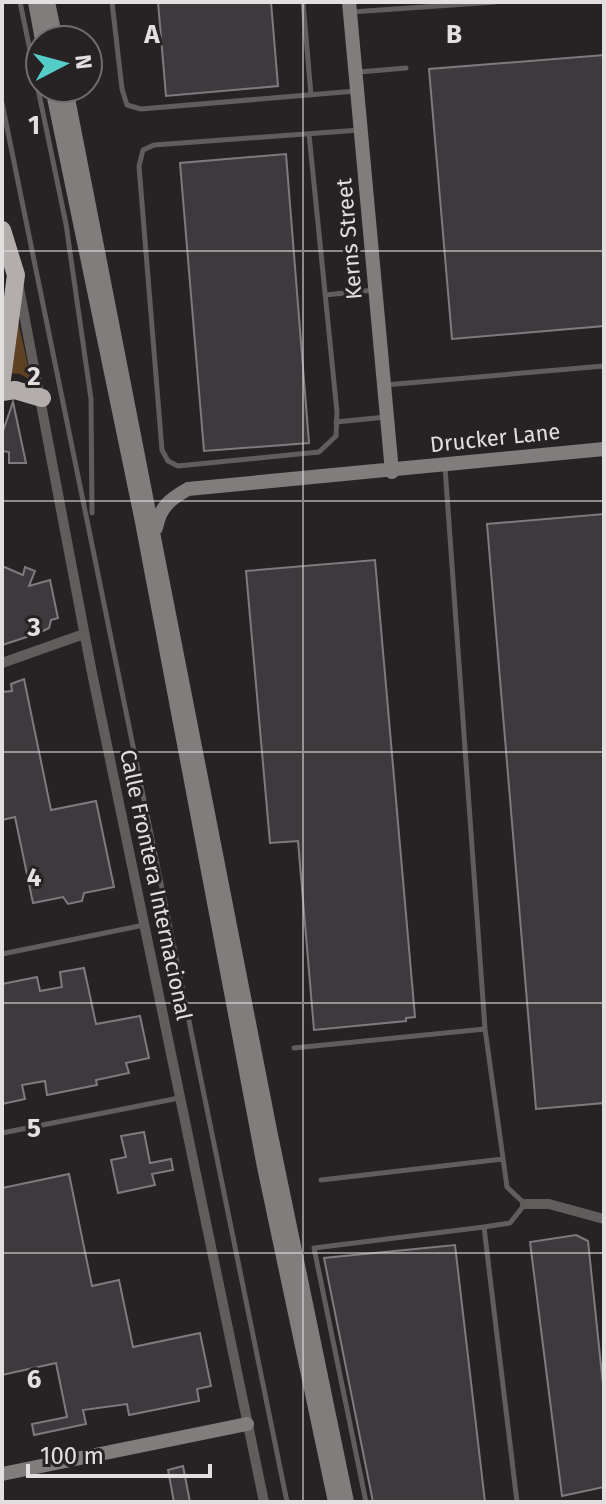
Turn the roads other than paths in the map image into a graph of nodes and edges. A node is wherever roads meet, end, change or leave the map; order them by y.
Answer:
1 (20, 2) edge
2 (35, 2) edge
3 (48, 2) edge
4 (112, 2) edge
5 (303, 2) edge
6 (495, 2) edge
7 (350, 7) edge
8 (39, 24) edge
9 (53, 24) edge
10 (406, 68) dead end
11 (356, 73) junction
12 (357, 91) junction
13 (311, 95) junction
14 (2, 103) edge
15 (55, 104) edge
16 (69, 104) edge
17 (361, 130) junction
18 (309, 134) junction
19 (2, 230) edge
20 (16, 275) junction
21 (375, 290) junction
22 (325, 295) junction
23 (604, 366) edge
24 (2, 379) edge
25 (384, 385) junction
26 (2, 392) edge
27 (42, 398) junction
28 (387, 417) junction
29 (336, 422) junction
30 (604, 449) edge
31 (445, 466) junction
32 (392, 472) junction
33 (92, 526) junction
34 (155, 533) junction
35 (149, 568) junction
36 (84, 634) junction
37 (2, 663) edge
38 (144, 925) junction
39 (2, 954) edge
40 (485, 1029) junction
41 (294, 1048) dead end
42 (180, 1098) junction
43 (2, 1133) edge
44 (503, 1159) junction
45 (321, 1180) dead end
46 (525, 1204) junction
47 (604, 1219) edge
48 (484, 1227) junction
49 (247, 1424) junction
50 (2, 1474) edge
51 (264, 1502) edge
52 (287, 1502) edge
53 (335, 1502) edge
54 (347, 1502) edge
55 (366, 1502) edge
56 (517, 1502) edge

1 - 33 lane
2 - 8 main road
3 - 9 main road
4 - 13 lane
5 - 13 lane
6 - 7 lane
7 - 11 main road, Kerns Street
10 - 11 lane
11 - 12 main road, Kerns Street
12 - 13 lane
12 - 17 main road, Kerns Street
14 - 33 lane
15 - 35 main road
16 - 34 main road
17 - 18 lane
17 - 21 main road, Kerns Street
18 - 22 lane
18 - 29 lane
19 - 20 highway
20 - 24 highway
20 - 27 street, Calle Frontera Internacional
21 - 22 lane
21 - 25 main road, Kerns Street
22 - 29 lane
23 - 25 lane
25 - 28 main road, Kerns Street
26 - 27 highway
27 - 36 street, Calle Frontera Internacional
28 - 29 lane
28 - 32 main road, Kerns Street
30 - 31 main road, Drucker Lane
31 - 32 main road, Drucker Lane
31 - 40 lane
32 - 34 main road, Drucker Lane
33 - 52 lane
34 - 35 main road
34 - 54 main road
35 - 53 main road
36 - 37 street
36 - 38 street, Calle Frontera Internacional
38 - 39 lane
38 - 42 street, Calle Frontera Internacional
40 - 41 lane
40 - 44 lane
42 - 43 lane
42 - 49 street, Calle Frontera Internacional
44 - 45 lane
44 - 46 lane
46 - 47 street
46 - 48 lane
48 - 55 lane
48 - 56 lane
49 - 50 main road
49 - 51 street, Calle Frontera Internacional

